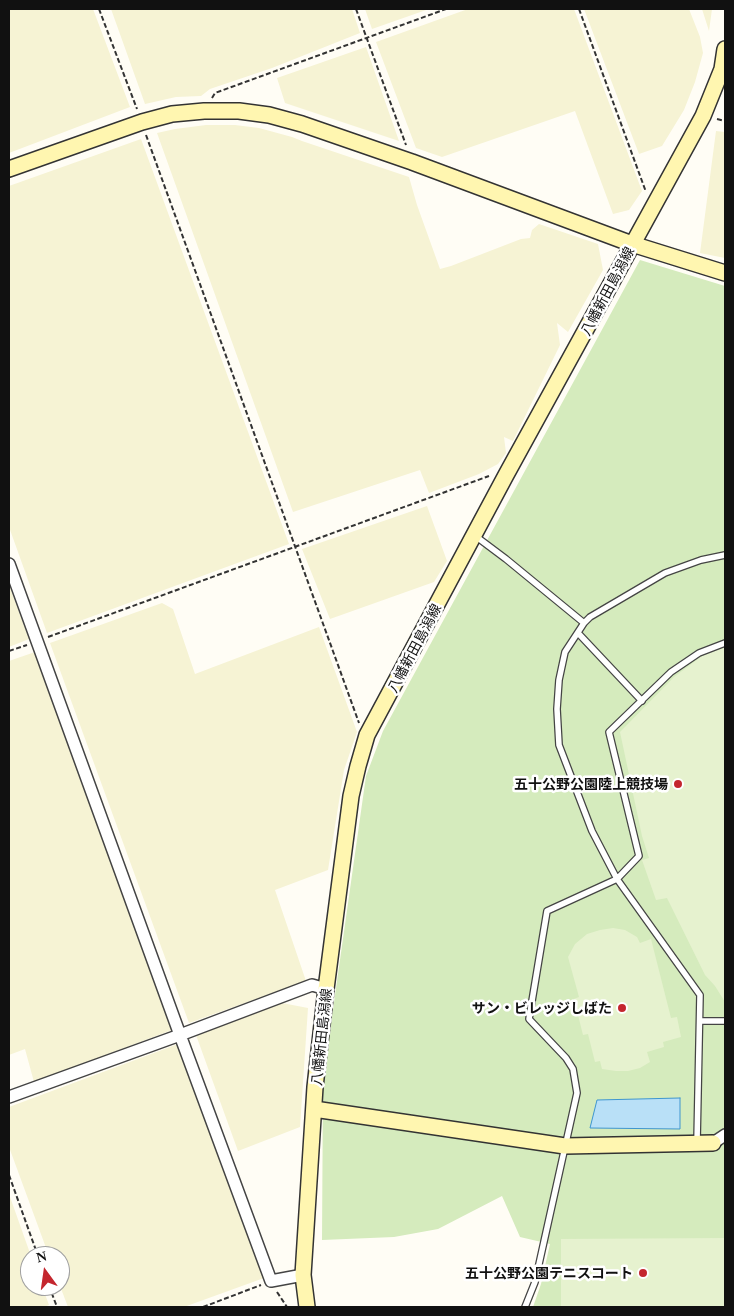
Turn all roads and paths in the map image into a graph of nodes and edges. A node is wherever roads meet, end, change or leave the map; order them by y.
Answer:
1 (99, 9) edge
2 (356, 9) edge
3 (446, 9) edge
4 (579, 9) edge
5 (366, 38) junction
6 (725, 49) edge
7 (204, 111) junction
8 (142, 122) junction
9 (412, 162) junction
10 (9, 169) edge
11 (654, 204) junction
12 (632, 244) junction
13 (725, 273) edge
14 (506, 475) junction
15 (474, 535) junction
16 (295, 546) junction
17 (725, 556) edge
18 (9, 564) edge
19 (584, 623) junction
20 (578, 633) junction
21 (36, 641) junction
22 (725, 643) edge
23 (9, 651) edge
24 (642, 701) junction
25 (367, 735) junction
26 (617, 879) junction
27 (326, 989) junction
28 (700, 1021) junction
29 (725, 1021) edge
30 (180, 1035) junction
31 (9, 1097) edge
32 (314, 1109) junction
33 (719, 1139) edge
34 (697, 1144) junction
35 (565, 1146) junction
36 (9, 1175) edge
37 (34, 1246) edge
38 (303, 1275) junction
39 (271, 1282) junction
40 (205, 1307) edge
41 (286, 1307) edge
42 (307, 1307) edge
43 (525, 1307) edge

1 - 8 path
2 - 5 path
3 - 5 path
4 - 11 path
5 - 7 path
5 - 9 path
6 - 11 main road, 八幡新田島潟線
7 - 8 main road
7 - 9 main road
8 - 10 main road
8 - 16 path
9 - 12 main road
11 - 12 main road, 八幡新田島潟線
12 - 13 main road
12 - 14 main road, 八幡新田島潟線
14 - 15 main road, 八幡新田島潟線
14 - 16 path
15 - 19 lane
15 - 25 main road, 八幡新田島潟線
16 - 21 path
16 - 25 path
17 - 19 lane
18 - 21 street
19 - 20 lane
20 - 24 lane
20 - 26 lane
21 - 23 path
21 - 30 street
22 - 24 lane
24 - 26 lane
25 - 27 main road, 八幡新田島潟線
26 - 28 lane
26 - 35 lane
27 - 30 street
27 - 32 main road, 八幡新田島潟線
28 - 29 lane
28 - 34 lane
30 - 31 street
30 - 39 street
32 - 35 main road
32 - 38 main road, 八幡新田島潟線
33 - 34 main road
34 - 35 main road
35 - 43 lane
36 - 37 path
38 - 39 street
38 - 42 main road, 八幡新田島潟線
39 - 40 path
39 - 41 path

